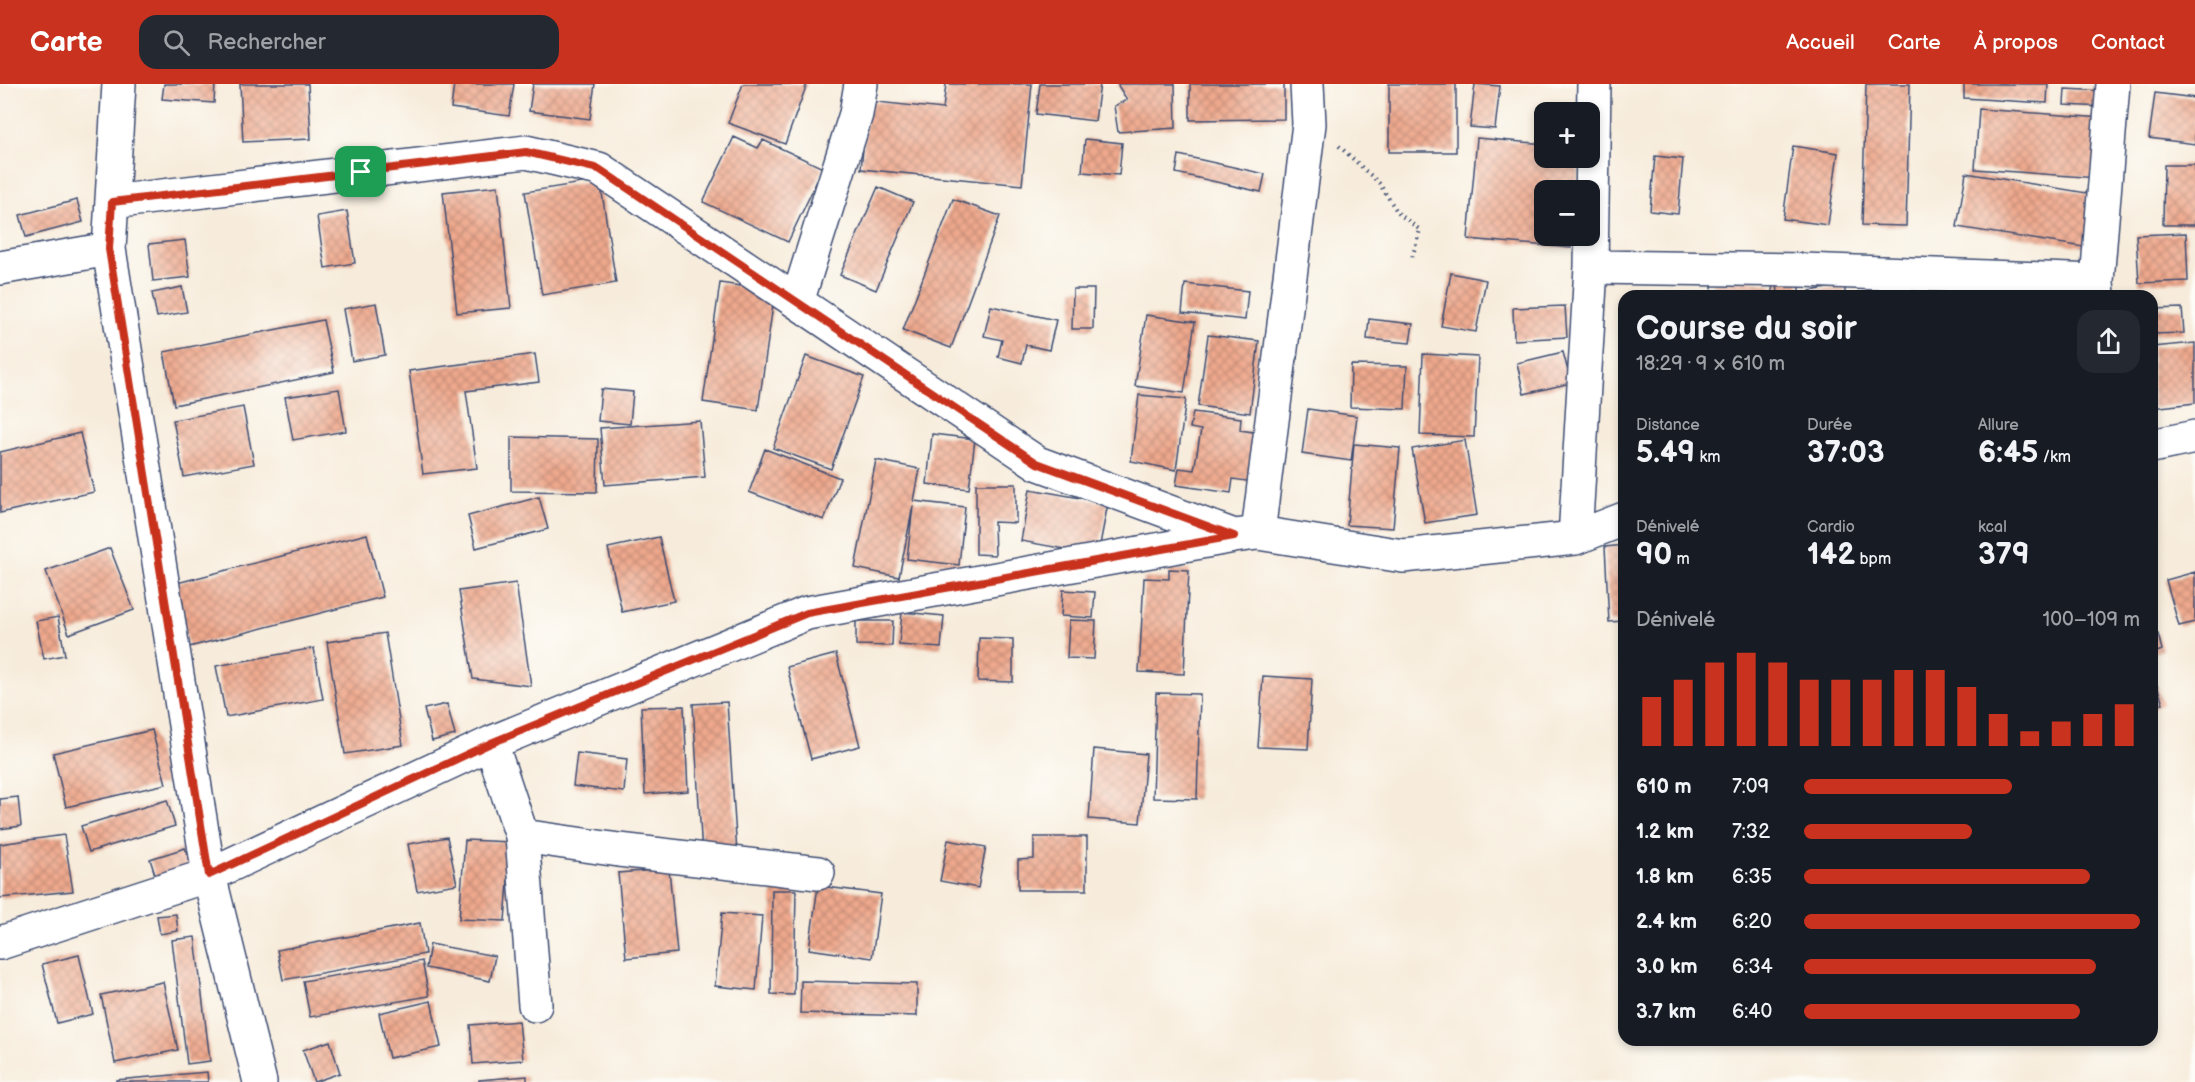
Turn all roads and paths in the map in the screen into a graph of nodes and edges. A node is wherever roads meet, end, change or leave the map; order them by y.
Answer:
1 (119, 84) edge
2 (861, 84) edge
3 (1307, 84) edge
4 (1594, 84) edge
5 (2113, 84) edge
6 (1310, 124) junction
7 (112, 202) junction
8 (109, 249) junction
9 (1412, 258) dead end
10 (1591, 267) junction
11 (0, 268) edge
12 (2098, 288) edge
13 (797, 302) junction
14 (2195, 437) edge
15 (2158, 445) edge
16 (1618, 521) edge
17 (1246, 535) junction
18 (1575, 538) junction
19 (491, 743) junction
20 (522, 836) junction
21 (818, 873) dead end
22 (209, 875) junction
23 (0, 943) edge
24 (535, 1005) dead end
25 (260, 1082) edge

1 - 7 street
2 - 13 street
3 - 6 street
4 - 10 street
5 - 12 street
6 - 9 path
6 - 17 street
7 - 8 street
7 - 13 street
8 - 11 street
8 - 22 street
10 - 12 street
10 - 18 street
13 - 17 street
14 - 15 street
16 - 18 street
17 - 18 street
17 - 19 street
19 - 20 street
19 - 22 street
20 - 21 street
20 - 24 street
22 - 23 street
22 - 25 street

